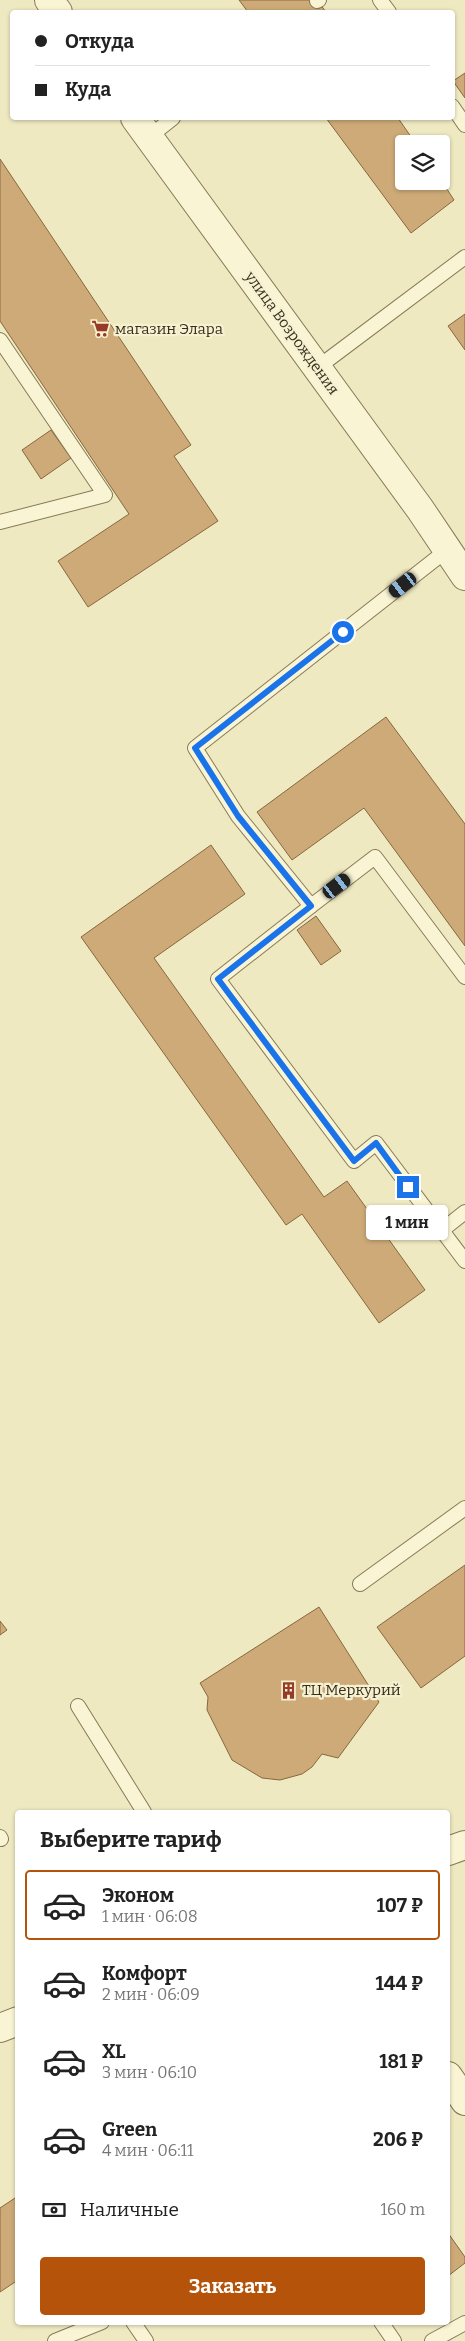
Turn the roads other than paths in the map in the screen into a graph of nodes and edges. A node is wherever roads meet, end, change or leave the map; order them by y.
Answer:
1 (455, 110) edge
2 (166, 120) edge
3 (465, 125) edge
4 (142, 127) edge
5 (465, 257) edge
6 (0, 340) edge
7 (317, 368) junction
8 (0, 522) edge
9 (447, 550) junction
10 (465, 576) edge
11 (311, 906) junction
12 (465, 977) edge
13 (465, 1212) edge
14 (440, 1231) junction
15 (465, 1261) edge
16 (465, 1508) edge
17 (360, 1584) dead end
18 (78, 1706) dead end
19 (143, 1810) edge
20 (465, 1845) edge
21 (450, 1849) edge
22 (15, 2022) edge
23 (0, 2028) edge
24 (450, 2079) edge
25 (465, 2101) edge
26 (465, 2323) edge
27 (95, 2325) edge
28 (135, 2325) edge
29 (383, 2325) edge
30 (55, 2341) edge
31 (146, 2341) edge
32 (394, 2341) edge
33 (432, 2341) edge

1 - 3 lane
2 - 4 lane
4 - 7 street, улица Возрождения
5 - 7 lane
6 - 8 lane
7 - 9 street, улица Возрождения
9 - 10 street, улица Возрождения
9 - 11 lane
11 - 12 lane
11 - 14 lane
13 - 14 lane
14 - 15 lane
16 - 17 lane
18 - 19 lane
20 - 21 street
22 - 23 street
24 - 25 street
26 - 33 lane
27 - 30 lane
28 - 31 lane
29 - 32 lane

